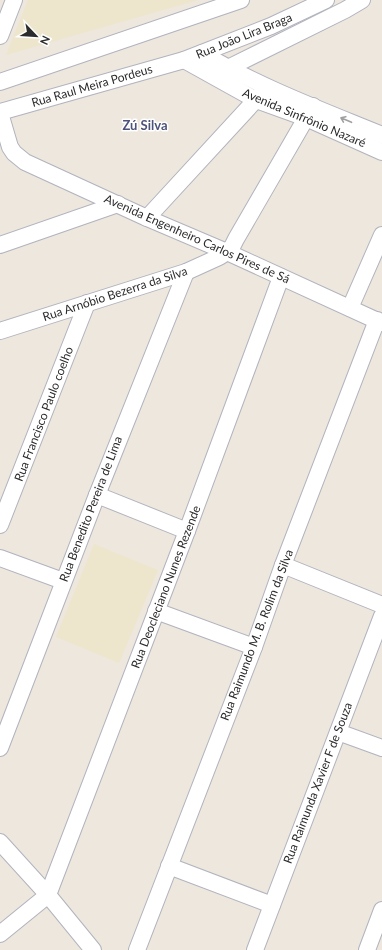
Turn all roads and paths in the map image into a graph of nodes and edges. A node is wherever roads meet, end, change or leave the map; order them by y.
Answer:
1 (14, 0) edge
2 (241, 0) edge
3 (326, 0) edge
4 (362, 0) edge
5 (0, 36) edge
6 (202, 53) junction
7 (184, 60) junction
8 (222, 73) junction
9 (0, 82) edge
10 (267, 87) junction
11 (256, 100) junction
12 (310, 112) junction
13 (0, 113) edge
14 (382, 136) edge
15 (382, 152) edge
16 (7, 155) edge
17 (118, 204) junction
18 (147, 218) junction
19 (382, 235) edge
20 (0, 245) edge
21 (227, 252) junction
22 (186, 272) junction
23 (281, 277) junction
24 (87, 303) junction
25 (350, 308) junction
26 (380, 321) edge
27 (0, 331) edge
28 (96, 495) junction
29 (0, 525) edge
30 (187, 531) junction
31 (0, 558) edge
32 (283, 565) junction
33 (63, 580) junction
34 (382, 604) edge
35 (156, 611) junction
36 (382, 616) edge
37 (254, 647) junction
38 (338, 732) junction
39 (0, 748) edge
40 (382, 748) edge
41 (0, 842) edge
42 (169, 866) junction
43 (48, 895) junction
44 (272, 905) junction
45 (382, 910) edge
46 (0, 934) edge
47 (374, 942) edge
48 (93, 950) edge
49 (137, 950) edge
50 (255, 950) edge

1 - 5 street
2 - 9 street
3 - 6 street, Rua João Lira Braga
4 - 8 street
6 - 7 street, Rua João Lira Braga
6 - 8 street, Avenida Sinfrônio Nazaré
7 - 8 street, Avenida Sinfrônio Nazaré
7 - 13 street, Rua Raul Meira Pordeus
8 - 10 street, Avenida Sinfrônio Nazaré
8 - 11 street, Avenida Sinfrônio Nazaré
10 - 11 street
10 - 12 street, Avenida Sinfrônio Nazaré
11 - 12 street, Avenida Sinfrônio Nazaré
11 - 18 street
14 -> 12 street, Avenida Sinfrônio Nazaré
12 - 15 street, Avenida Sinfrônio Nazaré
12 - 21 street
13 - 16 street
16 - 17 street, Avenida Engenheiro Carlos Pires de Sá
17 - 18 street, Avenida Engenheiro Carlos Pires de Sá
17 - 20 street
18 - 21 street, Avenida Engenheiro Carlos Pires de Sá
19 - 25 street
21 - 22 street, Rua Arnóbio Bezerra da Silva
21 - 23 street, Avenida Engenheiro Carlos Pires de Sá
22 - 24 street, Rua Arnóbio Bezerra da Silva
22 - 28 street, Rua Benedito Pereira de Lima
23 - 25 street, Avenida Engenheiro Carlos Pires de Sá
23 - 30 street, Rua Deocleciano Nunes Rezende
24 - 27 street, Rua Arnóbio Bezerra da Silva
24 - 29 street, Rua Francisco Paulo coelho
25 - 26 street, Avenida Engenheiro Carlos Pires de Sá
26 - 32 street, Rua Raimundo M. B. Rolim da Silva
28 - 30 street
28 - 33 street, Rua Benedito Pereira de Lima
30 - 35 street, Rua Deocleciano Nunes Rezende
31 - 33 street
32 - 34 street
32 - 37 street, Rua Raimundo M. B. Rolim da Silva
33 - 39 street, Rua Benedito Pereira de Lima
35 - 37 street
35 - 43 street, Rua Deocleciano Nunes Rezende
36 - 38 street, Rua Raimunda Xavier F de Souza
37 - 42 street, Rua Raimundo M. B. Rolim da Silva
38 - 40 street
38 - 44 street, Rua Raimunda Xavier F de Souza
41 - 43 street
42 - 44 street
42 - 49 street, Rua Raimundo M. B. Rolim da Silva
43 - 46 street
43 - 48 street
44 - 50 street, Rua Raimunda Xavier F de Souza
45 - 47 street

